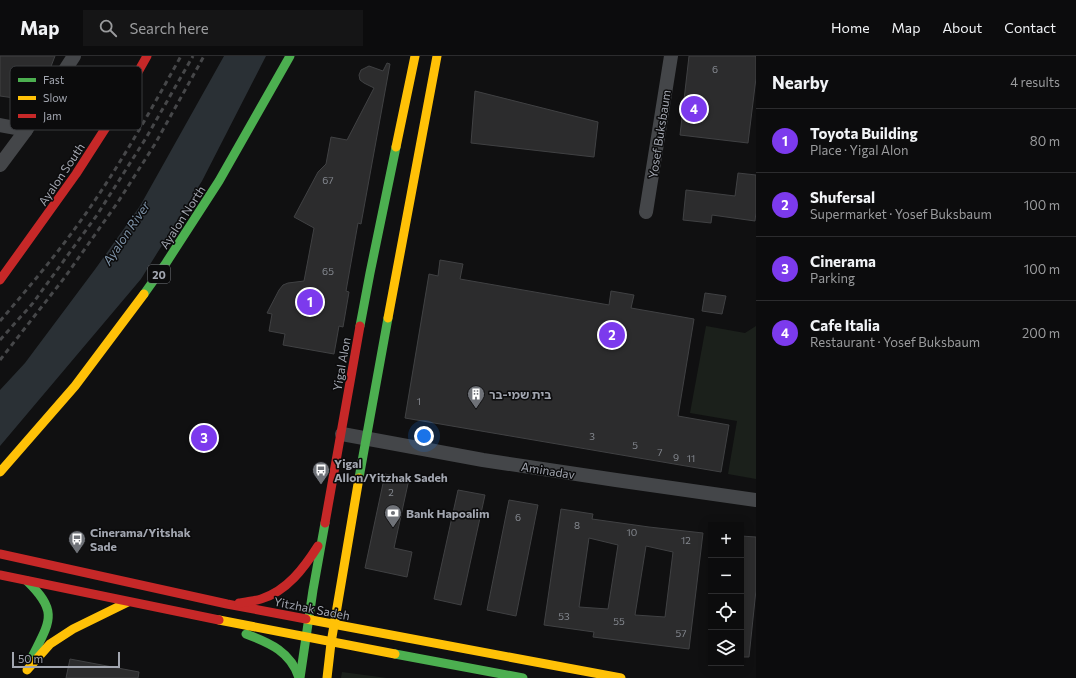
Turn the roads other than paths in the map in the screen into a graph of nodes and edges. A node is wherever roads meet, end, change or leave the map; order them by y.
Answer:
1 (74, 56) edge
2 (147, 56) edge
3 (290, 56) edge
4 (415, 56) edge
5 (438, 56) edge
6 (672, 56) edge
7 (68, 66) edge
8 (141, 66) edge
9 (0, 125) edge
10 (10, 127) edge
11 (26, 130) edge
12 (104, 130) edge
13 (0, 165) edge
14 (646, 212) dead end
15 (0, 280) edge
16 (342, 434) junction
17 (366, 439) junction
18 (0, 472) edge
19 (756, 500) edge
20 (321, 541) junction
21 (0, 554) edge
22 (0, 576) edge
23 (27, 581) junction
24 (128, 602) junction
25 (227, 604) junction
26 (193, 616) junction
27 (308, 620) junction
28 (334, 625) junction
29 (305, 638) junction
30 (331, 643) junction
31 (26, 674) edge
32 (299, 678) edge
33 (327, 678) edge
34 (523, 678) edge
35 (621, 678) edge

1 - 7 street
2 - 8 main road, Ayalon South
3 - 18 main road, Ayalon North / 20
4 - 16 main road, Yigal Alon
5 - 17 main road
6 - 14 street, Yosef Buksbaum
9 - 10 street
11 - 13 street
12 - 15 main road, Ayalon South
16 - 17 street, Aminadav
16 - 20 main road, Yigal Alon
17 - 19 street, Aminadav
17 - 28 main road
20 - 25 main road
20 - 27 main road, Yigal Alon
21 - 25 main road, Yitzhak Sadeh
22 - 23 main road
23 - 24 main road
23 - 31 main road
24 - 26 main road
24 - 31 main road
25 - 27 main road, Yitzhak Sadeh
26 - 29 main road
26 - 32 main road
27 - 28 main road, Yitzhak Sadeh
27 - 29 main road, Yigal Alon
28 - 30 main road
28 - 35 main road, Yitzhak Sadeh
29 - 30 main road
29 - 32 main road, Yigal Alon
30 - 33 main road
30 - 34 main road

